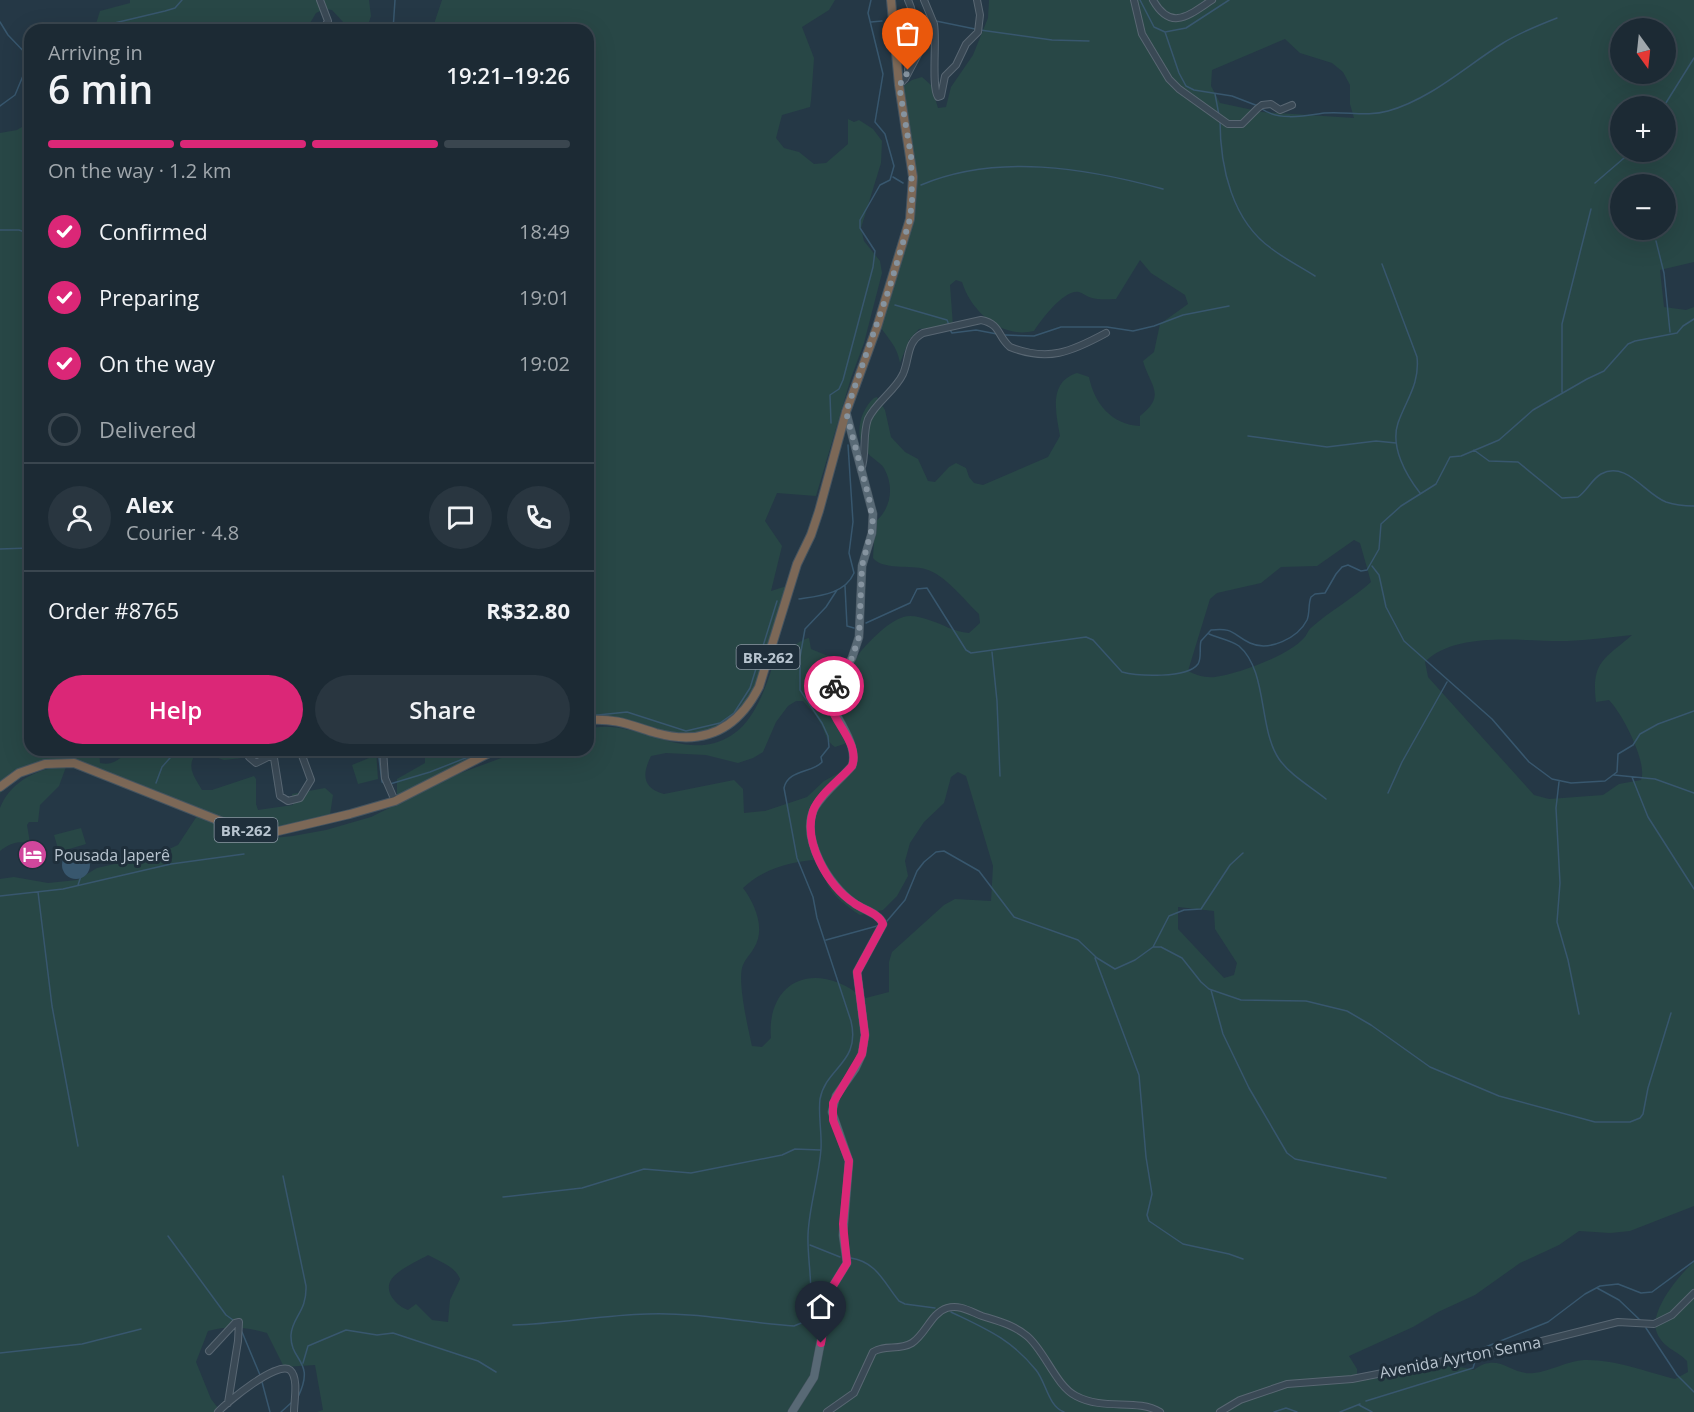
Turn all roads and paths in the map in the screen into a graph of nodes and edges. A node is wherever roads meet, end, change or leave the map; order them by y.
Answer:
1 (320, 0) edge
2 (891, 0) edge
3 (908, 0) edge
4 (924, 0) edge
5 (977, 0) edge
6 (1134, 0) edge
7 (1153, 0) edge
8 (1212, 0) edge
9 (326, 24) edge
10 (934, 24) junction
11 (907, 76) junction
12 (899, 85) junction
13 (1292, 105) dead end
14 (1106, 333) dead end
15 (846, 412) junction
16 (837, 441) junction
17 (854, 442) junction
18 (861, 471) junction
19 (594, 719) edge
20 (249, 756) edge
21 (270, 756) edge
22 (270, 756) edge
23 (302, 756) edge
24 (383, 756) edge
25 (483, 756) edge
26 (274, 758) joint
27 (0, 787) edge
28 (395, 801) junction
29 (1694, 1293) edge
30 (209, 1351) dead end
31 (228, 1403) junction
32 (218, 1412) edge
33 (294, 1412) edge
34 (792, 1412) edge
35 (827, 1412) edge
36 (1160, 1412) edge
37 (1220, 1412) edge

1 - 9 street
2 - 12 highway, BR-262
3 - 11 street
4 - 10 street
5 - 10 street
6 - 13 street
7 - 8 street
10 - 11 street
11 - 12 street
12 - 15 highway, BR-262
14 - 18 street
15 - 16 highway, BR-262
15 - 17 main road
16 - 17 main road
16 - 19 highway, BR-262
17 - 18 main road
18 - 34 main road
20 - 21 street
22 - 26 street
23 - 26 street
24 - 28 street
25 - 28 highway, BR-262
27 - 28 highway, BR-262
29 - 37 street, Avenida Ayrton Senna
30 - 31 street
31 - 32 street
31 - 33 street
35 - 36 street

